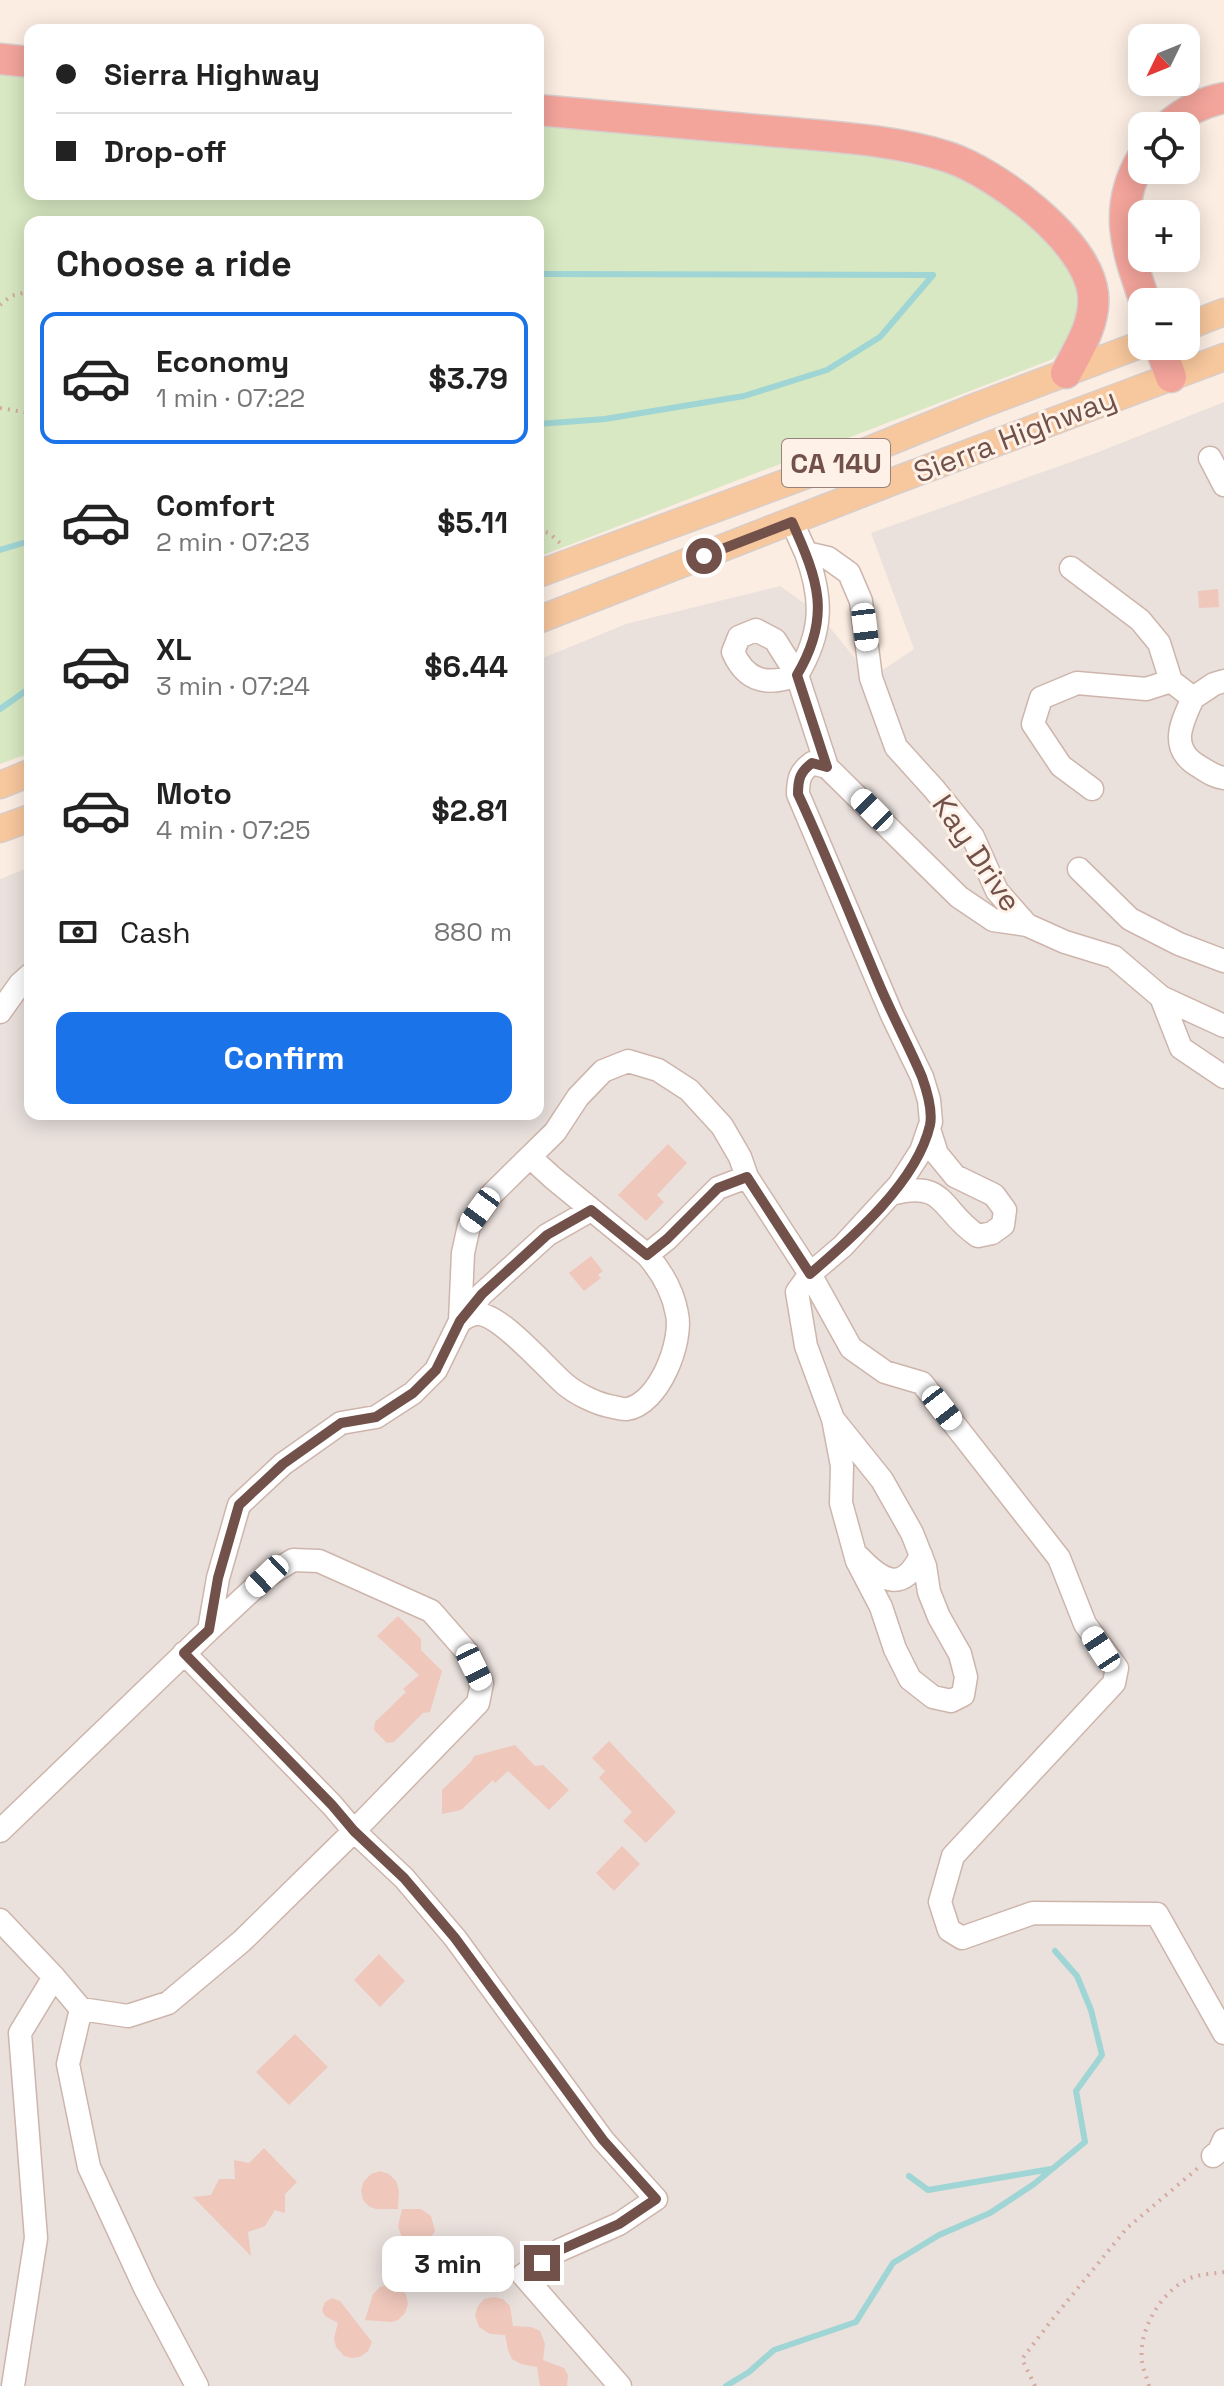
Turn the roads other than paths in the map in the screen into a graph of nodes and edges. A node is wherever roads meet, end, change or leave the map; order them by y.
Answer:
1 (0, 59) edge
2 (24, 61) edge
3 (1224, 98) edge
4 (544, 111) edge
5 (1187, 112) edge
6 (1131, 184) edge
7 (1141, 288) edge
8 (1224, 312) edge
9 (1200, 321) edge
10 (1128, 349) edge
11 (1224, 357) edge
12 (1165, 360) edge
13 (1066, 373) junction
14 (1171, 377) junction
15 (1210, 458) dead end
16 (1224, 485) edge
17 (792, 522) junction
18 (806, 553) junction
19 (1071, 568) dead end
20 (544, 572) edge
21 (544, 618) edge
22 (1171, 681) junction
23 (1224, 681) edge
24 (1193, 698) junction
25 (827, 767) junction
26 (24, 775) edge
27 (1224, 778) edge
28 (0, 785) edge
29 (1092, 789) dead end
30 (24, 820) edge
31 (0, 829) edge
32 (1079, 869) dead end
33 (1027, 925) junction
34 (1224, 961) edge
35 (24, 980) edge
36 (1161, 997) junction
37 (0, 1012) edge
38 (1224, 1026) edge
39 (1224, 1077) edge
40 (929, 1129) junction
41 (530, 1157) junction
42 (747, 1177) junction
43 (891, 1194) junction
44 (591, 1210) junction
45 (647, 1255) junction
46 (810, 1274) junction
47 (460, 1321) junction
48 (833, 1419) junction
49 (855, 1552) junction
50 (921, 1555) junction
51 (209, 1630) junction
52 (184, 1653) junction
53 (0, 1831) edge
54 (354, 1831) junction
55 (0, 1920) edge
56 (54, 1977) junction
57 (81, 2009) junction
58 (1224, 2033) edge
59 (13, 2386) edge
60 (197, 2386) edge
61 (620, 2386) edge

1 - 2 highway
3 - 5 highway
4 - 13 highway
6 - 7 highway
8 - 9 main road
10 - 13 main road, Sierra Highway / CA 14U
11 - 14 main road, Sierra Highway / CA 14U
12 - 14 highway
13 - 20 main road, Sierra Highway / CA 14U
14 - 17 main road, Sierra Highway / CA 14U
15 - 16 street
17 - 18 street
17 - 21 main road, Sierra Highway / CA 14U
18 - 25 street
18 - 33 street, Kay Drive
19 - 22 street
22 - 24 street
22 - 29 street
23 - 24 street
24 - 27 street
25 - 33 street
25 - 40 street
26 - 28 main road
30 - 31 main road
32 - 34 street
33 - 36 street, Kay Drive
35 - 37 street
36 - 38 street
36 - 39 street, Kay Drive
40 - 43 street
40 - 43 street
41 - 42 street
41 - 44 street
41 - 47 street
42 - 45 street
42 - 46 street
43 - 46 street
44 - 45 street
44 - 47 street
45 - 47 street
46 - 48 street
46 - 58 street
47 - 51 street
48 - 49 street
48 - 50 street
49 - 50 street
49 - 50 street
51 - 52 street
51 - 54 street
52 - 53 street
52 - 54 street
54 - 57 street
54 - 61 street
55 - 56 street
56 - 57 street
56 - 59 street
57 - 60 street

